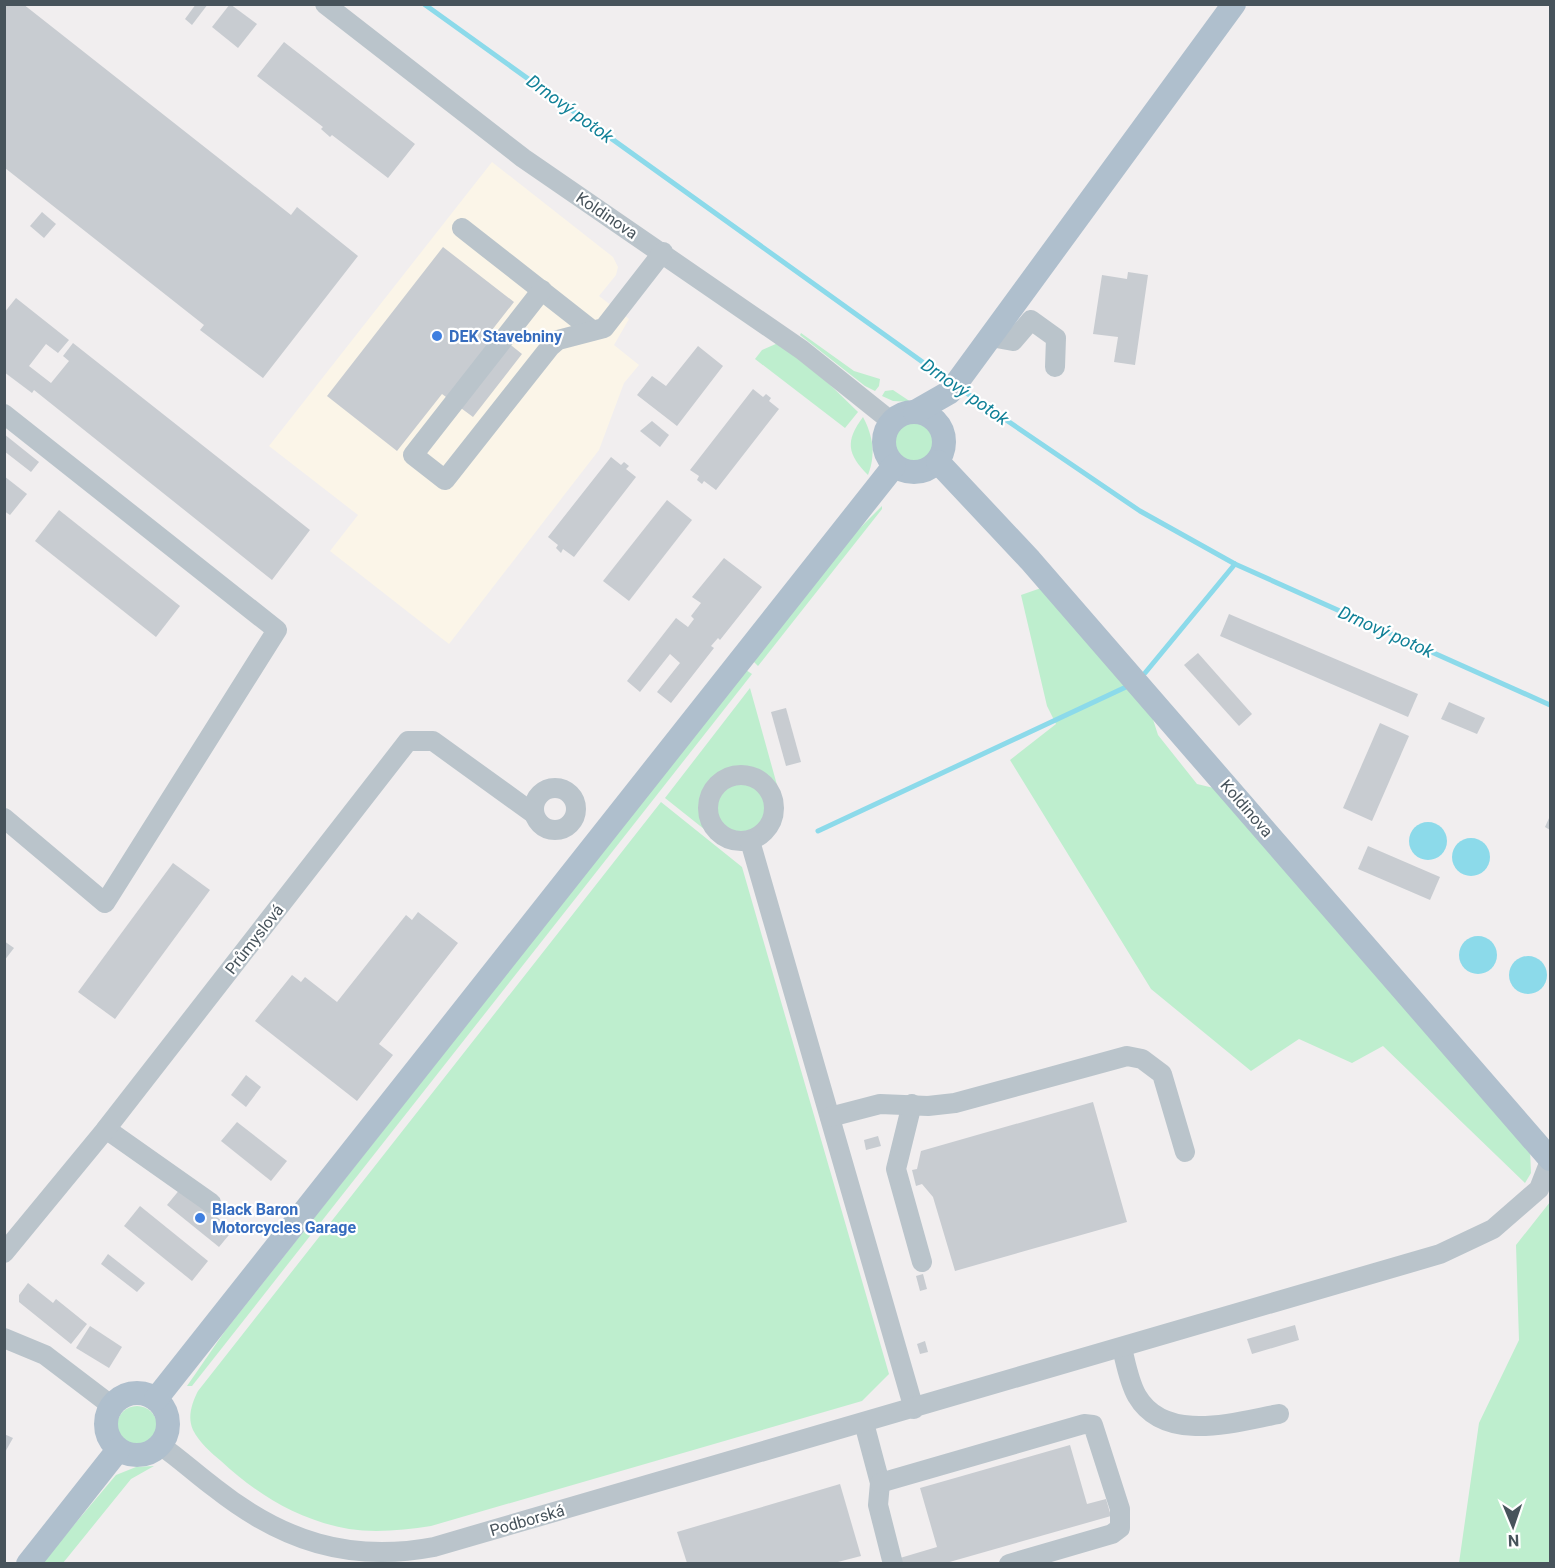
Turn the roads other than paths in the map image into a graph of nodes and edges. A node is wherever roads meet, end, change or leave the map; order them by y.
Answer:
1 (325, 4) edge
2 (1234, 4) edge
3 (462, 228) dead end
4 (663, 252) junction
5 (542, 290) junction
6 (592, 330) junction
7 (991, 337) junction
8 (1055, 367) dead end
9 (946, 397) junction
10 (915, 412) junction
11 (4, 414) edge
12 (892, 422) junction
13 (941, 428) junction
14 (938, 462) junction
15 (894, 466) junction
16 (534, 814) dead end
17 (4, 818) edge
18 (750, 840) dead end
19 (912, 1104) junction
20 (830, 1117) junction
21 (106, 1129) junction
22 (1185, 1152) dead end
23 (1551, 1160) edge
24 (211, 1203) dead end
25 (4, 1253) edge
26 (922, 1262) dead end
27 (4, 1338) edge
28 (1122, 1348) junction
29 (156, 1399) junction
30 (112, 1406) junction
31 (914, 1409) junction
32 (1279, 1414) dead end
33 (864, 1423) junction
34 (160, 1445) junction
35 (118, 1450) junction
36 (880, 1483) junction
37 (28, 1563) edge
38 (893, 1563) edge
39 (1009, 1563) edge

1 - 4 street, Koldinova
2 - 7 main road
3 - 5 street
4 - 6 street
4 - 12 street, Koldinova
5 - 6 street
5 - 6 street
7 - 8 street
7 - 9 main road
9 - 10 main road
9 - 13 main road
10 - 12 main road
10 - 13 main road
11 - 17 street
12 - 15 main road
13 - 14 main road
14 - 15 main road
14 - 23 main road, Koldinova
15 - 29 main road
16 - 21 street, Průmyslová
18 - 20 street
19 - 20 street
19 - 22 street
19 - 26 street
20 - 31 street
21 - 24 street
21 - 25 street, Průmyslová
23 - 28 street, Podborská
27 - 30 street
28 - 31 street, Podborská
28 - 32 street
29 - 30 main road
29 - 34 main road
30 - 35 main road
31 - 33 street, Podborská
33 - 34 street, Podborská
33 - 36 street
34 - 35 main road
35 - 37 main road
36 - 38 street
36 - 39 street

